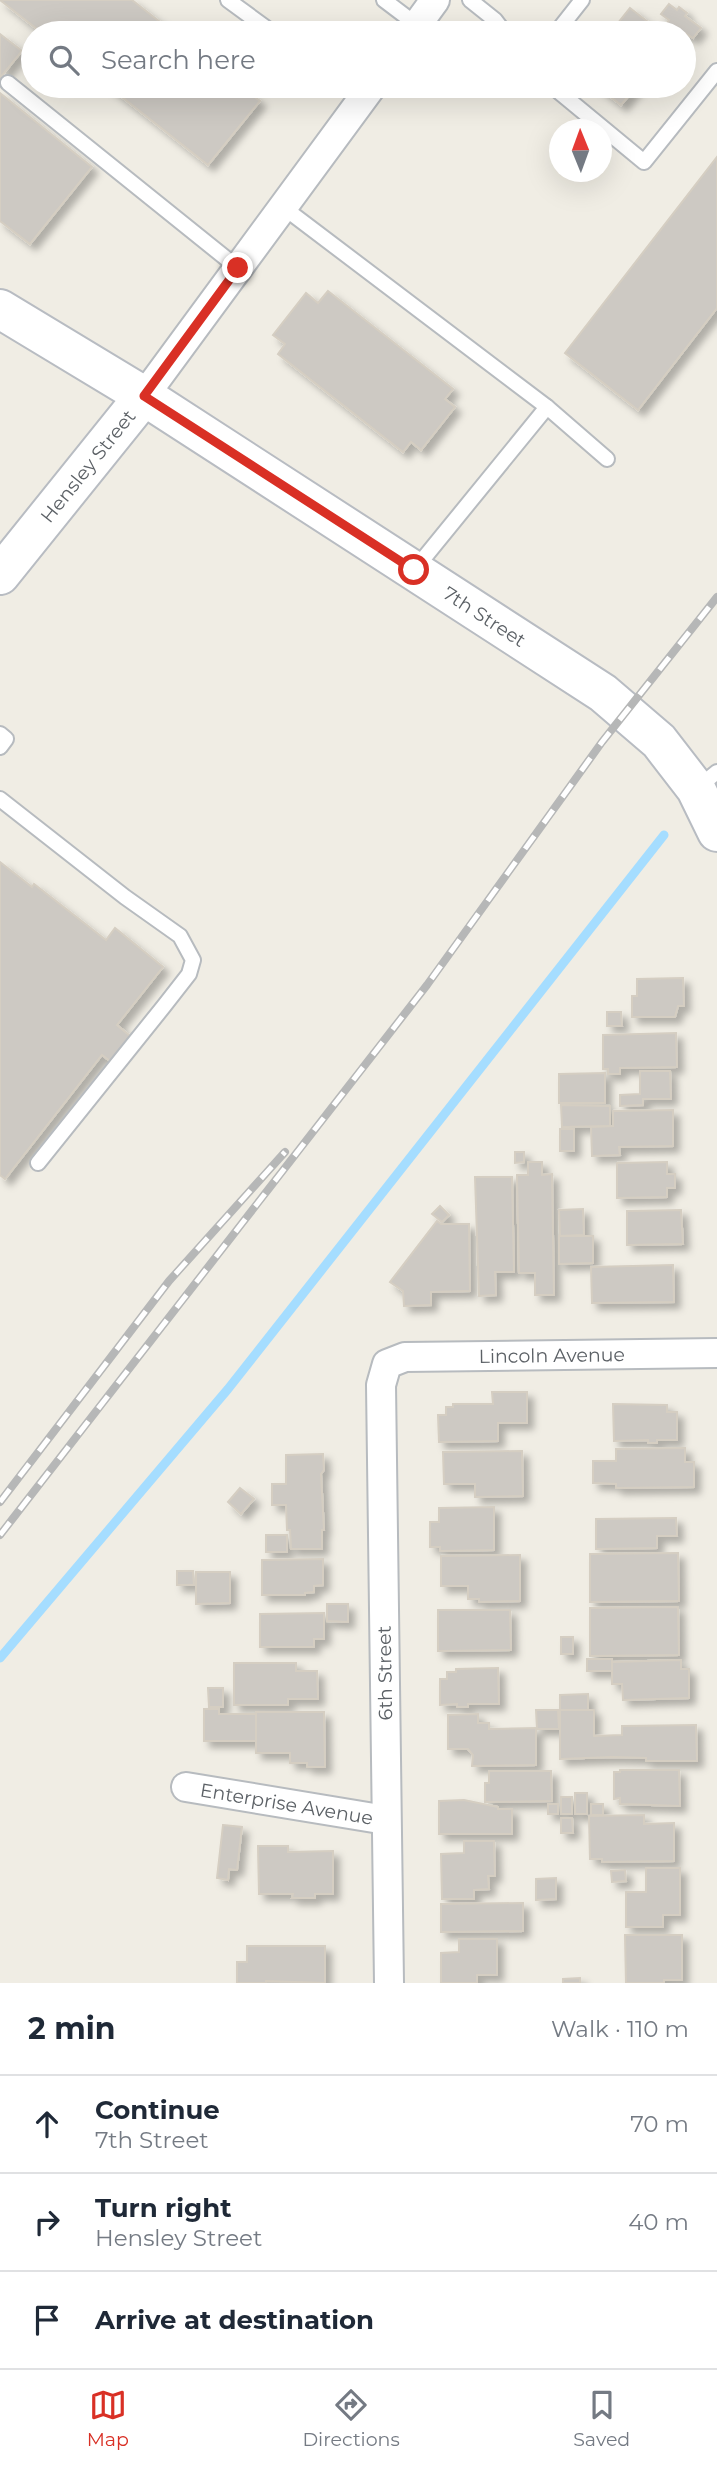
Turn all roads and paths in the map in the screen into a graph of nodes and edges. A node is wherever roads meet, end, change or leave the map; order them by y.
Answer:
1 (228, 0) edge
2 (384, 0) edge
3 (435, 0) edge
4 (470, 0) edge
5 (582, 0) edge
6 (257, 21) edge
7 (406, 21) edge
8 (420, 21) edge
9 (496, 21) edge
10 (565, 21) edge
11 (717, 71) edge
12 (8, 83) dead end
13 (21, 93) edge
14 (696, 97) edge
15 (27, 98) edge
16 (354, 98) edge
17 (567, 98) edge
18 (695, 98) edge
19 (283, 207) junction
20 (238, 268) junction
21 (0, 309) edge
22 (144, 396) junction
23 (547, 408) junction
24 (607, 459) dead end
25 (414, 570) junction
26 (0, 575) edge
27 (0, 734) edge
28 (0, 747) edge
29 (706, 780) edge
30 (0, 799) edge
31 (717, 832) edge
32 (38, 1163) dead end
33 (717, 1353) edge
34 (387, 1364) joint
35 (186, 1787) dead end
36 (386, 1820) junction
37 (389, 1983) edge

1 - 6 lane
2 - 7 lane
3 - 8 street
4 - 9 lane
5 - 10 lane
11 - 14 lane
12 - 13 lane
15 - 20 lane
16 - 19 street, Hensley Street
17 - 18 lane
19 - 20 street, Hensley Street
19 - 23 lane
20 - 22 street, Hensley Street
21 - 22 street, 7th Street
22 - 25 street, 7th Street
22 - 26 street, Hensley Street
23 - 24 lane
23 - 25 lane
25 - 29 street, 7th Street
27 - 28 lane
29 - 31 street, 7th Street
30 - 32 lane
33 - 34 street, Lincoln Avenue
34 - 36 street, 6th Street
35 - 36 street, Enterprise Avenue
36 - 37 street, 6th Street

